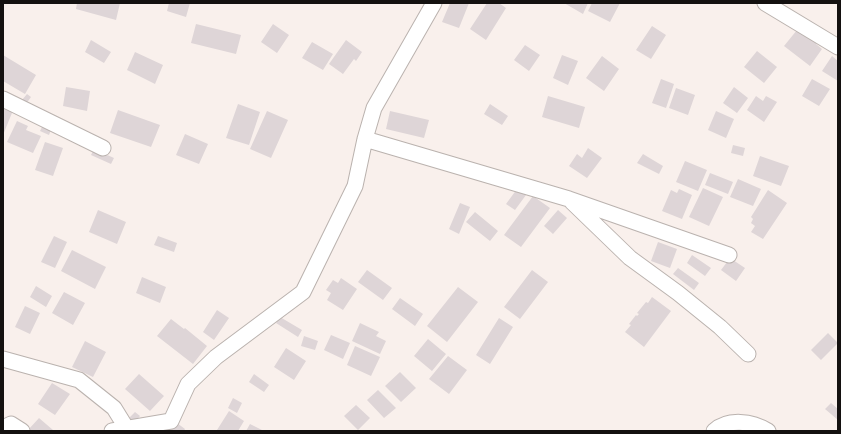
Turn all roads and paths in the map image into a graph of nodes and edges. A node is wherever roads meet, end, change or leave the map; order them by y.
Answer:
1 (434, 3) edge
2 (765, 3) edge
3 (838, 47) edge
4 (3, 99) edge
5 (365, 138) junction
6 (103, 148) dead end
7 (569, 199) junction
8 (729, 255) dead end
9 (748, 354) dead end
10 (3, 359) edge
11 (3, 428) edge
12 (127, 430) junction
13 (22, 431) edge
14 (112, 431) edge
15 (714, 431) edge
16 (768, 431) edge

1 - 5 street
2 - 3 street
4 - 6 street
5 - 7 street
5 - 12 street
7 - 8 street
7 - 9 street
10 - 12 street
11 - 13 street
12 - 14 street
15 - 16 street

